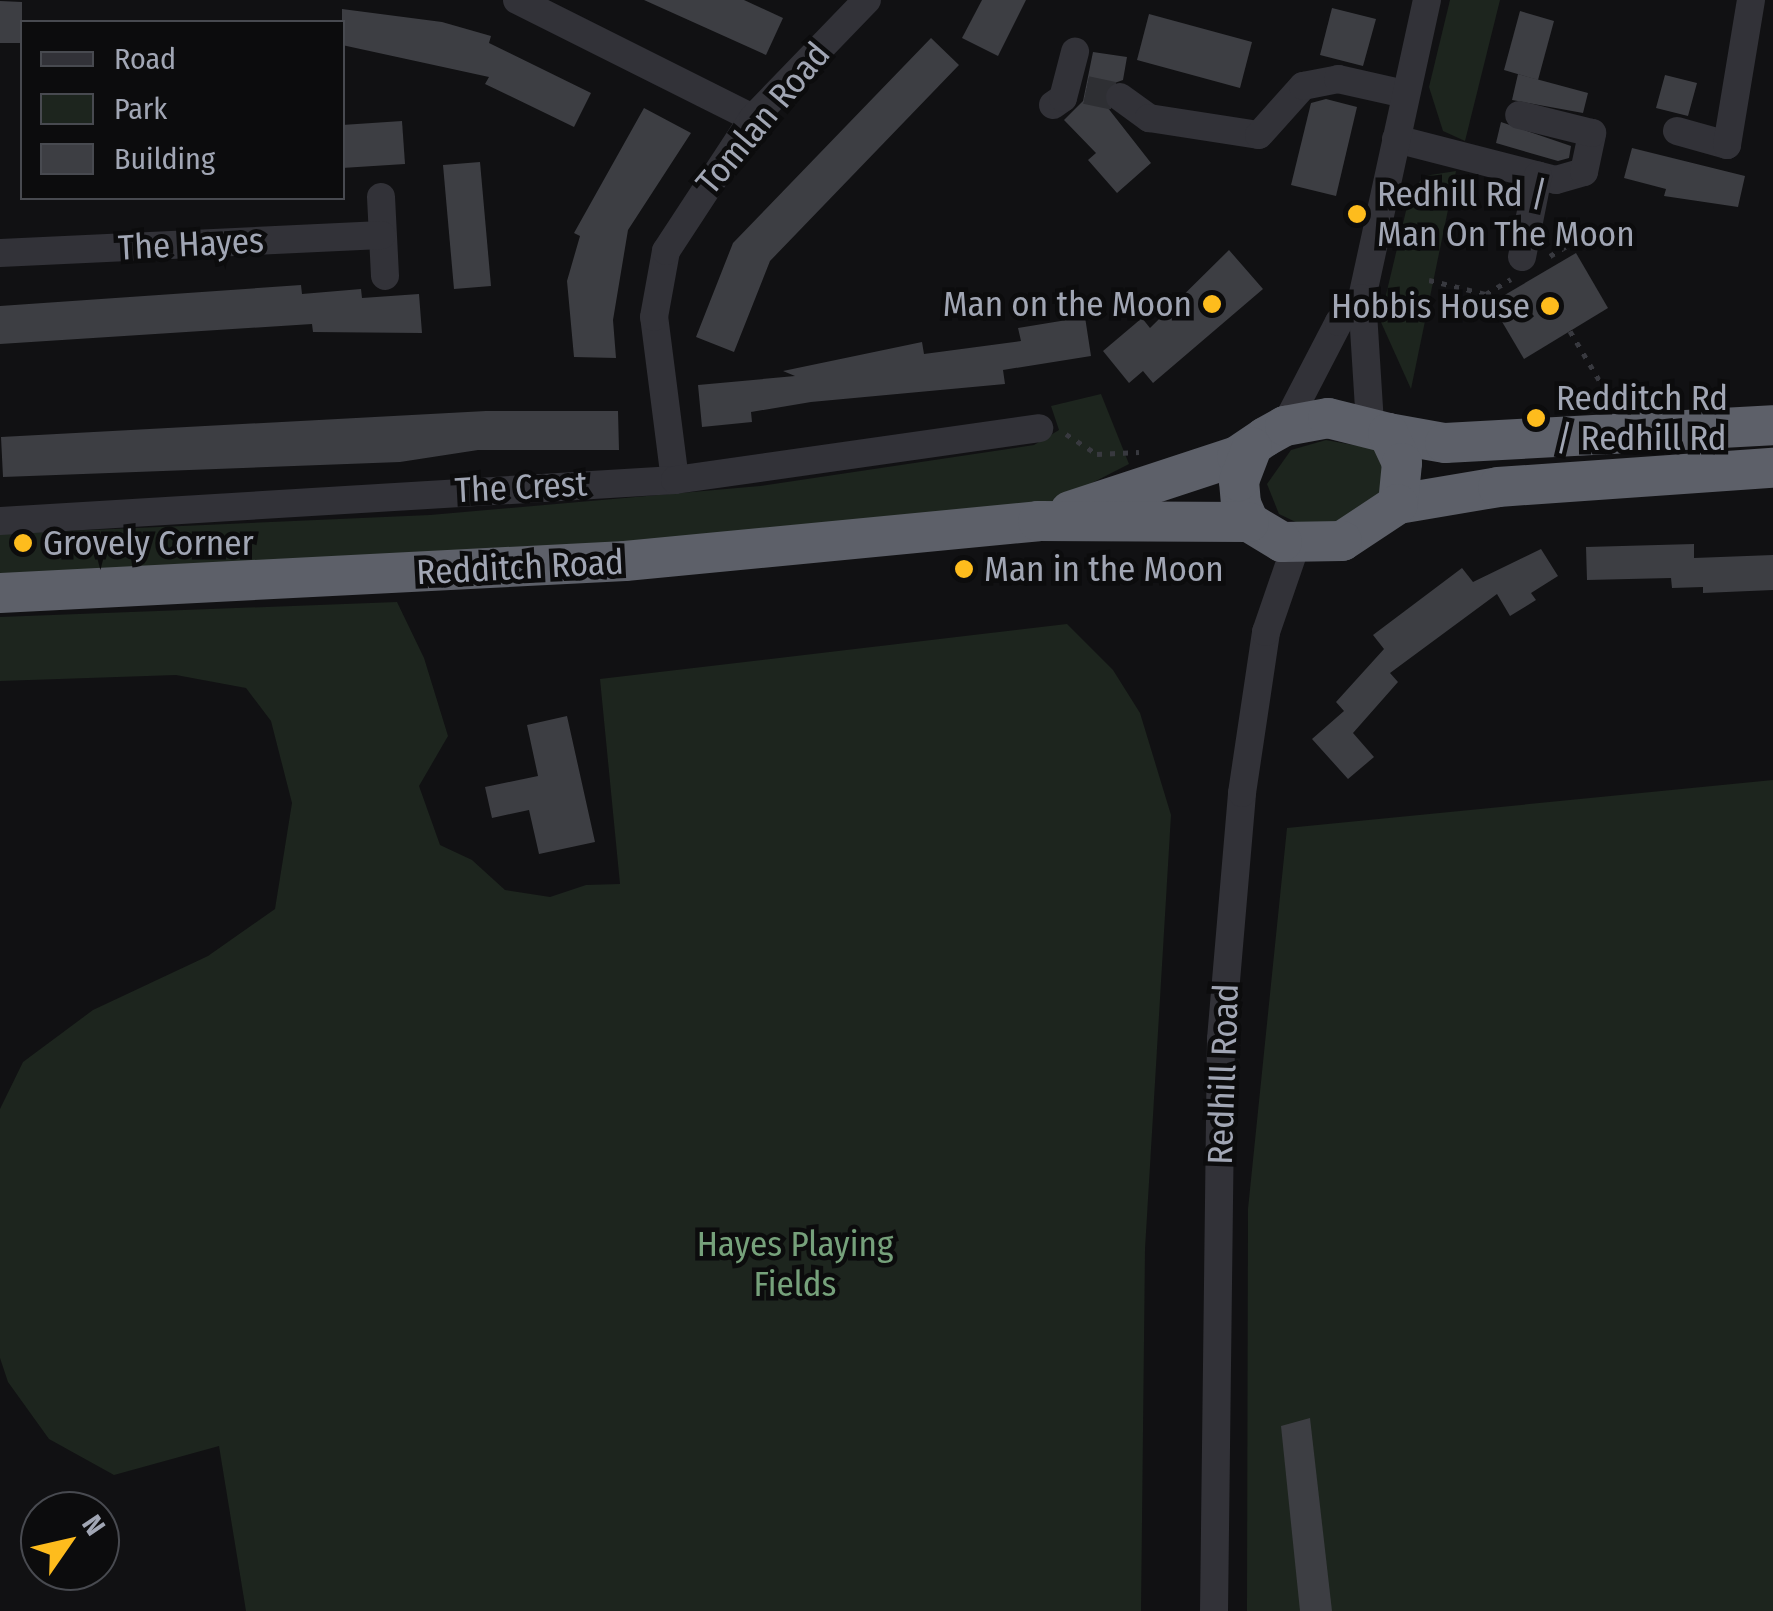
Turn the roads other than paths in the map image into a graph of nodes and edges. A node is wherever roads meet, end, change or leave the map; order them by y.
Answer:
1 (517, 0) edge
2 (866, 0) edge
3 (1427, 0) edge
4 (1750, 0) edge
5 (1075, 52) dead end
6 (1068, 94) dead end
7 (1405, 94) junction
8 (1120, 97) tunnel mouth
9 (1520, 115) dead end
10 (753, 118) junction
11 (1677, 131) dead end
12 (1396, 139) junction
13 (1547, 178) junction
14 (381, 196) dead end
15 (382, 235) junction
16 (0, 252) edge
17 (1522, 257) dead end
18 (385, 276) dead end
19 (1362, 298) junction
20 (1773, 425) edge
21 (1039, 428) road end
22 (1379, 429) junction
23 (1268, 437) junction
24 (1773, 468) edge
25 (675, 480) junction
26 (1398, 504) junction
27 (0, 521) edge
28 (1038, 521) junction
29 (1249, 522) junction
30 (1296, 545) junction
31 (0, 593) edge
32 (1214, 1611) edge

1 - 10 street
2 - 10 street, Tomlan Road
3 - 7 street
4 - 11 street
5 - 6 street
7 - 8 street
7 - 12 street
9 - 13 street
10 - 25 street, Tomlan Road
12 - 13 street
12 - 19 street
13 - 17 street
14 - 15 street
15 - 16 street, The Hayes
15 - 18 street
19 - 22 street
19 - 23 street
20 - 22 highway
21 - 25 street, The Crest
22 - 23 highway
22 - 26 highway
23 - 28 highway, Redditch Road
23 - 29 highway
24 - 26 highway
25 - 27 street, The Crest
26 - 30 highway
28 - 29 highway, Redditch Road
28 - 31 highway, Redditch Road
29 - 30 highway
30 - 32 street, Redhill Road

